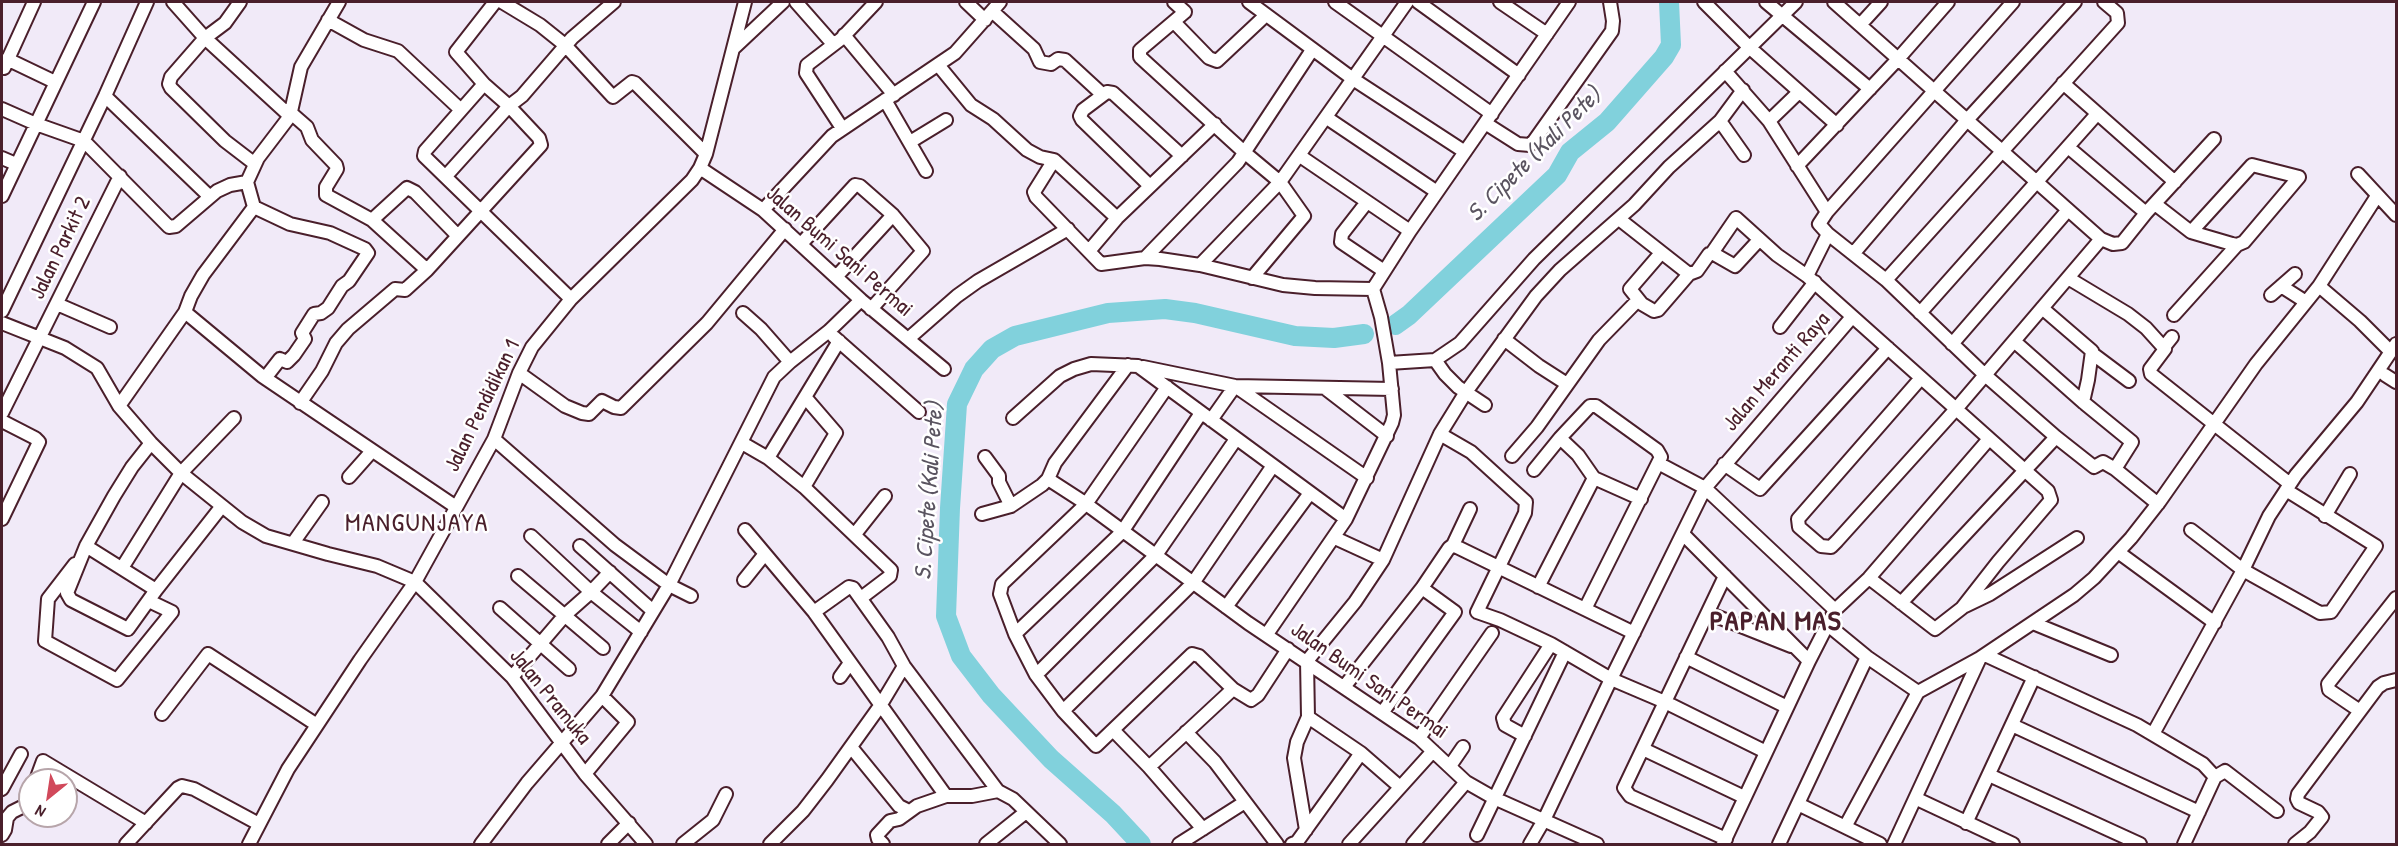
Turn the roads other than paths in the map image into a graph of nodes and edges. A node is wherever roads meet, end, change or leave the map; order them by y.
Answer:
1 (34, 2) edge
2 (94, 2) edge
3 (147, 2) edge
4 (173, 2) edge
5 (240, 2) edge
6 (339, 2) edge
7 (495, 2) edge
8 (502, 2) edge
9 (614, 2) edge
10 (745, 2) edge
11 (783, 2) edge
12 (796, 2) edge
13 (876, 2) edge
14 (966, 2) edge
15 (1174, 2) edge
16 (1249, 2) edge
17 (1335, 2) edge
18 (1407, 2) edge
19 (1418, 2) edge
20 (1500, 2) edge
21 (1569, 2) edge
22 (1610, 2) edge
23 (1704, 2) edge
24 (1766, 2) edge
25 (1796, 2) edge
26 (1834, 2) edge
27 (1881, 2) edge
28 (1948, 2) edge
29 (2013, 2) edge
30 (2074, 2) edge
31 (2104, 2) edge
32 (993, 11) edge
33 (1266, 15) junction
34 (1780, 15) junction
35 (328, 20) junction
36 (1174, 22) junction
37 (1860, 25) junction
38 (1547, 34) junction
39 (844, 35) junction
40 (1383, 36) junction
41 (205, 38) junction
42 (833, 44) junction
43 (565, 45) junction
44 (1749, 47) junction
45 (734, 48) junction
46 (1312, 50) junction
47 (1898, 59) junction
48 (939, 66) junction
49 (1725, 71) junction
50 (1519, 75) junction
51 (1353, 79) junction
52 (55, 82) junction
53 (2063, 83) junction
54 (484, 84) junction
55 (1870, 89) junction
56 (1743, 90) junction
57 (1934, 90) junction
58 (1798, 92) junction
59 (1103, 95) junction
60 (105, 96) junction
61 (889, 98) junction
62 (509, 106) junction
63 (2, 109) edge
64 (461, 110) junction
65 (2097, 114) junction
66 (290, 115) junction
67 (1327, 118) junction
68 (1489, 118) junction
69 (945, 120) dead end
70 (1967, 120) junction
71 (1720, 121) junction
72 (1769, 121) junction
73 (36, 124) junction
74 (1215, 124) junction
75 (1837, 125) junction
76 (842, 128) junction
77 (2214, 139) dead end
78 (84, 141) junction
79 (910, 142) junction
80 (2068, 147) junction
81 (2002, 151) junction
82 (1244, 152) junction
83 (1465, 152) junction
84 (706, 154) junction
85 (1744, 155) dead end
86 (1182, 156) junction
87 (1300, 156) junction
88 (2, 158) edge
89 (1054, 160) junction
90 (16, 164) junction
91 (255, 164) junction
92 (1797, 166) junction
93 (700, 168) junction
94 (926, 171) dead end
95 (2358, 174) dead end
96 (120, 176) junction
97 (446, 176) junction
98 (247, 182) junction
99 (1280, 182) junction
100 (2037, 182) junction
101 (2175, 182) junction
102 (1150, 186) junction
103 (1437, 192) junction
104 (2, 196) edge
105 (209, 196) junction
106 (2377, 196) junction
107 (1367, 201) junction
108 (254, 207) junction
109 (2150, 208) junction
110 (481, 210) junction
111 (763, 210) junction
112 (2068, 210) junction
113 (1827, 212) junction
114 (893, 214) junction
115 (2397, 215) edge
116 (1118, 218) junction
117 (1619, 219) junction
118 (372, 220) junction
119 (784, 229) junction
120 (1068, 230) junction
121 (1410, 231) junction
122 (2191, 232) junction
123 (1828, 234) junction
124 (457, 235) junction
125 (2101, 239) junction
126 (1759, 240) junction
127 (801, 244) junction
128 (2237, 246) junction
129 (1089, 251) junction
130 (1661, 253) junction
131 (1712, 254) junction
132 (1853, 254) junction
133 (1145, 258) junction
134 (1200, 265) junction
135 (427, 270) junction
136 (1384, 270) junction
137 (1689, 274) junction
138 (2295, 274) dead end
139 (836, 277) junction
140 (1252, 278) junction
141 (2068, 278) junction
142 (1811, 279) junction
143 (1886, 280) junction
144 (2281, 286) junction
145 (2319, 286) junction
146 (1373, 289) junction
147 (2271, 296) dead end
148 (571, 299) junction
149 (861, 300) junction
150 (1638, 300) junction
151 (2306, 302) junction
152 (57, 304) junction
153 (2042, 308) junction
154 (872, 309) junction
155 (2, 311) edge
156 (185, 312) junction
157 (743, 313) dead end
158 (1920, 313) junction
159 (2174, 315) dead end
160 (1852, 317) junction
161 (2, 323) edge
162 (110, 327) dead end
163 (1780, 327) dead end
164 (829, 332) junction
165 (39, 339) junction
166 (908, 339) junction
167 (1504, 339) junction
168 (839, 341) junction
169 (2014, 341) junction
170 (1952, 344) junction
171 (1888, 348) junction
172 (2394, 348) edge
173 (2093, 354) junction
174 (1435, 360) junction
175 (790, 362) junction
176 (1389, 363) junction
177 (1133, 366) junction
178 (945, 369) dead end
179 (519, 373) junction
180 (1985, 375) junction
181 (2385, 375) dead end
182 (266, 377) junction
183 (1921, 378) junction
184 (2129, 381) dead end
185 (2397, 382) edge
186 (1567, 384) junction
187 (1235, 386) junction
188 (1167, 387) junction
189 (1325, 389) junction
190 (1392, 389) junction
191 (1466, 392) junction
192 (805, 398) junction
193 (2083, 402) junction
194 (300, 403) junction
195 (1485, 405) dead end
196 (119, 406) junction
197 (1956, 409) junction
198 (919, 412) dead end
199 (2, 413) edge
200 (1206, 417) junction
201 (234, 418) dead end
202 (1013, 418) dead end
203 (2, 421) edge
204 (2213, 424) junction
205 (1440, 434) junction
206 (1387, 436) junction
207 (2056, 437) junction
208 (1560, 438) junction
209 (494, 439) junction
210 (1989, 439) junction
211 (1236, 440) junction
212 (151, 443) junction
213 (742, 443) junction
214 (372, 451) junction
215 (1512, 456) dead end
216 (985, 457) dead end
217 (768, 458) junction
218 (1658, 463) junction
219 (1724, 464) junction
220 (1272, 467) junction
221 (2115, 468) junction
222 (1534, 470) dead end
223 (2024, 470) junction
224 (181, 473) junction
225 (2350, 474) dead end
226 (349, 477) dead end
227 (1367, 478) junction
228 (1594, 478) junction
229 (1048, 479) junction
230 (804, 487) junction
231 (2288, 487) junction
232 (1705, 488) junction
233 (1310, 493) junction
234 (885, 496) dead end
235 (1641, 499) junction
236 (322, 502) dead end
237 (1086, 504) junction
238 (2158, 504) junction
239 (222, 506) junction
240 (1011, 506) junction
241 (456, 507) junction
242 (1470, 509) dead end
243 (982, 514) dead end
244 (2325, 516) junction
245 (2, 519) edge
246 (1346, 519) junction
247 (745, 530) dead end
248 (2191, 530) dead end
249 (1122, 532) junction
250 (855, 534) junction
251 (1683, 534) junction
252 (531, 536) dead end
253 (1335, 538) junction
254 (2077, 538) dead end
255 (293, 543) junction
256 (1453, 545) junction
257 (580, 546) dead end
258 (84, 551) junction
259 (2118, 552) junction
260 (764, 555) junction
261 (1156, 555) junction
262 (1383, 560) junction
263 (1500, 567) junction
264 (122, 568) junction
265 (2243, 570) junction
266 (610, 572) junction
267 (518, 576) dead end
268 (1725, 576) junction
269 (1869, 578) junction
270 (744, 580) dead end
271 (415, 582) junction
272 (1192, 583) junction
273 (669, 585) junction
274 (1538, 587) junction
275 (1422, 588) junction
276 (156, 590) junction
277 (591, 592) junction
278 (691, 596) dead end
279 (861, 598) junction
280 (2397, 598) edge
281 (149, 601) junction
282 (1901, 603) junction
283 (1226, 607) junction
284 (500, 608) dead end
285 (1962, 608) junction
286 (1585, 609) junction
287 (1835, 610) junction
288 (653, 611) junction
289 (814, 612) junction
290 (1708, 613) junction
291 (565, 615) junction
292 (2033, 623) junction
293 (2215, 623) junction
294 (1828, 625) junction
295 (641, 632) junction
296 (1492, 633) dead end
297 (1634, 633) junction
298 (1015, 634) junction
299 (1267, 634) junction
300 (541, 644) junction
301 (1551, 644) junction
302 (1795, 647) junction
303 (603, 648) dead end
304 (1287, 649) junction
305 (1565, 652) junction
306 (2112, 655) dead end
307 (1686, 657) junction
308 (1867, 657) junction
309 (1982, 657) junction
310 (1307, 661) junction
311 (1809, 661) junction
312 (850, 663) junction
313 (904, 666) junction
314 (569, 669) dead end
315 (1036, 675) junction
316 (512, 677) junction
317 (840, 677) dead end
318 (2034, 677) junction
319 (1611, 679) junction
320 (2397, 680) edge
321 (1344, 687) junction
322 (1233, 689) junction
323 (1918, 692) junction
324 (602, 696) junction
325 (1665, 702) junction
326 (880, 706) junction
327 (1787, 707) junction
328 (1064, 711) junction
329 (2360, 711) junction
330 (1382, 713) junction
331 (162, 714) dead end
332 (1308, 717) junction
333 (317, 725) junction
334 (2012, 725) junction
335 (1113, 730) junction
336 (1186, 732) junction
337 (2153, 734) junction
338 (1525, 736) junction
339 (1419, 738) junction
340 (561, 744) junction
341 (851, 747) junction
342 (1463, 747) dead end
343 (1643, 749) junction
344 (1433, 751) junction
345 (1766, 752) junction
346 (1361, 753) junction
347 (21, 754) dead end
348 (1450, 766) junction
349 (1149, 767) junction
350 (40, 768) edge
351 (55, 768) edge
352 (585, 774) junction
353 (1989, 775) junction
354 (2215, 777) junction
355 (78, 782) edge
356 (1466, 782) junction
357 (1400, 787) junction
358 (2, 789) edge
359 (998, 791) junction
360 (726, 794) dead end
361 (946, 796) junction
362 (1744, 797) junction
363 (1494, 798) junction
364 (1917, 800) junction
365 (1245, 802) junction
366 (1798, 804) junction
367 (18, 809) edge
368 (909, 811) junction
369 (2277, 811) dead end
370 (1026, 812) junction
371 (2199, 812) junction
372 (1544, 820) junction
373 (146, 823) junction
374 (629, 823) junction
375 (1966, 823) junction
376 (260, 824) junction
377 (1845, 827) junction
378 (1203, 829) junction
379 (1306, 830) junction
380 (2, 835) edge
381 (1478, 835) dead end
382 (1724, 842) edge
383 (126, 844) edge
384 (249, 844) edge
385 (481, 844) edge
386 (608, 844) edge
387 (646, 844) edge
388 (683, 844) edge
389 (770, 844) edge
390 (883, 844) edge
391 (986, 844) edge
392 (1060, 844) edge
393 (1179, 844) edge
394 (1277, 844) edge
395 (1292, 844) edge
396 (1349, 844) edge
397 (1413, 844) edge
398 (1530, 844) edge
399 (1597, 844) edge
400 (1779, 844) edge
401 (1880, 844) edge
402 (1894, 844) edge
403 (2013, 844) edge
404 (2140, 844) edge
405 (2184, 844) edge
406 (2295, 844) edge

1 - 52 street
2 - 52 street
3 - 60 street
4 - 41 street
5 - 41 street
6 - 35 street
7 - 54 street
8 - 43 street
9 - 43 street
10 - 45 street, Jalan Pendidikan 1
11 - 45 street
12 - 42 street
13 - 39 street
14 - 32 street
15 - 36 street
16 - 33 street
17 - 40 street
18 - 40 street
19 - 50 street
20 - 38 street
21 - 38 street
22 - 68 street
23 - 44 street
24 - 34 street
25 - 34 street
26 - 37 street
27 - 37 street
28 - 47 street
29 - 57 street
30 - 70 street
31 - 53 street
32 - 48 street
32 - 59 street
33 - 36 street
33 - 46 street
34 - 44 street
34 - 55 street
35 - 64 street
35 - 66 street
36 - 74 street
37 - 47 street
38 - 50 street
39 - 42 street
39 - 61 street
40 - 51 street
40 - 68 street
41 - 66 street
41 - 91 street
42 - 76 street
43 - 62 street
43 - 84 street
44 - 49 street
44 - 58 street
45 - 84 street, Jalan Pendidikan 1
46 - 51 street
46 - 82 street
47 - 55 street
47 - 57 street
48 - 61 street
48 - 89 street
49 - 56 street
49 - 174 street
50 - 68 street
51 - 67 street
51 - 83 street
52 - 73 street
53 - 65 street
53 - 81 street
54 - 62 street
54 - 64 street
55 - 75 street
56 - 71 street
56 - 72 street
57 - 70 street
57 - 113 street
58 - 72 street
58 - 75 street
59 - 86 street
59 - 102 street
60 - 78 street
60 - 105 street
61 - 76 street
61 - 79 street
62 - 97 street
62 - 110 street
63 - 73 street
64 - 97 street
65 - 80 street
65 - 101 street
66 - 91 street
66 - 118 street
67 - 87 street
67 - 103 street
68 - 83 street
69 - 79 street
70 - 81 street
70 - 132 street
71 - 85 street
71 - 117 street
72 - 92 street
73 - 78 street
73 - 90 street
74 - 82 street
74 - 86 street
75 - 92 street
76 - 111 street
77 - 101 street
78 - 96 street
78 - 155 street
79 - 94 street
80 - 100 street
80 - 109 street
81 - 100 street
81 - 143 street
82 - 99 street
82 - 133 street
83 - 103 street
84 - 93 street, Jalan Pendidikan 1
86 - 102 street
87 - 99 street
87 - 107 street
88 - 90 street
89 - 116 street
89 - 120 street
90 - 104 street
91 - 98 street
92 - 113 street
93 - 111 street, Jalan Bumi Sani Permai
93 - 148 street, Jalan Pendidikan 1
95 - 106 street
96 - 105 street
96 - 152 street, Jalan Parkit 2
97 - 110 street
98 - 105 street
98 - 108 street
99 - 134 street
99 - 140 street
100 - 112 street
100 - 158 street
101 - 109 street
102 - 116 street
103 - 121 street
106 - 115 street
106 - 145 street
107 - 121 street
107 - 136 street
108 - 156 street
108 - 182 street
109 - 122 street
109 - 125 street
110 - 124 street
110 - 148 street
111 - 119 street, Jalan Bumi Sani Permai
112 - 125 street
112 - 170 street
113 - 123 street, Jalan Meranti Raya
114 - 127 street
114 - 139 street
114 - 154 street
116 - 129 street
117 - 130 street
117 - 167 street
118 - 124 street
118 - 135 street
119 - 127 street, Jalan Bumi Sani Permai
119 - 179 street
120 - 129 street
120 - 166 street, Jalan Bumi Sani Permai
121 - 136 street
122 - 128 street
122 - 128 street
123 - 132 street
123 - 142 street, Jalan Meranti Raya
124 - 135 street
125 - 141 street
126 - 131 street
126 - 131 street
126 - 142 street
127 - 139 street, Jalan Bumi Sani Permai
128 - 159 street
129 - 133 street
130 - 137 street
130 - 150 street
131 - 137 street
132 - 143 street
133 - 134 street
134 - 140 street
135 - 194 street
136 - 146 street
137 - 150 street
138 - 144 street
139 - 149 street, Jalan Bumi Sani Permai
140 - 146 street
141 - 153 street
141 - 204 street
142 - 160 street, Jalan Meranti Raya
142 - 163 street
143 - 158 street
144 - 147 street
144 - 151 street
145 - 151 street
145 - 172 street
146 - 176 street, Jalan Bumi Sani Permai
148 - 179 street, Jalan Pendidikan 1
149 - 154 street, Jalan Bumi Sani Permai
149 - 164 street
150 - 186 street
151 - 204 street
152 - 162 street
152 - 165 street, Jalan Parkit 2
153 - 169 street
153 - 173 street
154 - 166 street, Jalan Bumi Sani Permai
156 - 182 street
156 - 196 street
157 - 175 street
158 - 170 street
160 - 171 street
160 - 219 street, Jalan Meranti Raya
161 - 165 street
164 - 168 street
164 - 175 street
165 - 196 street
165 - 199 street, Jalan Parkit 2
166 - 178 street
167 - 186 street
167 - 191 street
168 - 192 street
168 - 198 street
169 - 180 street
169 - 193 street
170 - 180 street
171 - 183 street
171 - 219 street
172 - 231 street
173 - 184 street
173 - 193 street
174 - 176 street
174 - 191 street
175 - 213 street
176 - 190 street, Jalan Bumi Sani Permai
177 - 187 street
177 - 188 street
177 - 202 street
177 - 229 street
179 - 209 street, Jalan Pendidikan 1
180 - 197 street
180 - 207 street
181 - 185 street
182 - 194 street
183 - 197 street
183 - 197 street
186 - 215 street
187 - 189 street
187 - 200 street
187 - 227 street
188 - 200 street
188 - 237 street
189 - 190 street
189 - 206 street
190 - 206 street, Jalan Bumi Sani Permai
191 - 195 street
191 - 205 street
192 - 217 street
192 - 230 street
193 - 221 street
194 - 214 street
196 - 212 street
197 - 210 street
200 - 211 street
200 - 249 street
201 - 224 street
203 - 245 street
204 - 231 street
204 - 238 street
205 - 262 street
205 - 263 street
206 - 227 street, Jalan Bumi Sani Permai
207 - 221 street
207 - 223 street
208 - 218 street
208 - 222 street
208 - 228 street
209 - 241 street, Jalan Pendidikan 1
209 - 273 street
210 - 223 street
210 - 269 street
211 - 220 street
211 - 261 street
212 - 224 street
212 - 258 street
213 - 217 street
213 - 273 street
214 - 226 street
214 - 241 street
216 - 240 street
217 - 230 street
218 - 232 street
218 - 235 street
219 - 232 street, Jalan Meranti Raya
220 - 233 street
220 - 272 street
221 - 238 street
223 - 282 street
223 - 285 street
224 - 239 street
224 - 264 street
225 - 244 street
227 - 246 street, Jalan Bumi Sani Permai
228 - 235 street
228 - 274 street
229 - 237 street
229 - 240 street
230 - 250 street
231 - 244 street
231 - 265 street
232 - 251 street, Jalan Meranti Raya
232 - 287 street
233 - 246 street
233 - 283 street
234 - 250 street
235 - 286 street
236 - 255 street
237 - 249 street
237 - 298 street
238 - 259 street
239 - 255 street
239 - 276 street
240 - 243 street
241 - 271 street, Jalan Pendidikan 1
242 - 256 street
244 - 265 street
246 - 253 street, Jalan Bumi Sani Permai
247 - 260 street
248 - 265 street
249 - 261 street
249 - 298 street
250 - 279 street
251 - 268 street
251 - 297 street, Jalan Meranti Raya
252 - 277 street
253 - 262 street
253 - 299 street, Jalan Bumi Sani Permai
254 - 285 street
255 - 271 street
256 - 263 street
256 - 275 street
257 - 266 street
258 - 264 street
258 - 281 street
258 - 281 street
259 - 292 street
259 - 293 street
260 - 270 street
260 - 289 street
261 - 272 street
261 - 315 street
262 - 310 street
263 - 274 street
263 - 301 street
264 - 276 street
265 - 293 street
266 - 277 street
266 - 288 street
267 - 291 street
268 - 290 street
268 - 302 street
269 - 282 street
269 - 287 street
271 - 316 street, Jalan Pramuka
271 - 333 street, Jalan Pendidikan 1
272 - 283 street
272 - 328 street
273 - 278 street
273 - 288 street
274 - 286 street
275 - 321 street
275 - 330 street
276 - 281 street
277 - 291 street
277 - 295 street
279 - 289 street
279 - 313 street
280 - 329 street
282 - 285 street
283 - 299 street
284 - 300 street
286 - 297 street
287 - 294 street
288 - 295 street
289 - 312 street
290 - 302 street
290 - 307 street
291 - 300 street
291 - 303 street
292 - 306 street
292 - 309 street
293 - 337 street
294 - 308 street
294 - 311 street
295 - 324 street
296 - 339 street
297 - 319 street, Jalan Meranti Raya
298 - 315 street
299 - 304 street, Jalan Bumi Sani Permai
300 - 314 street
300 - 316 street
301 - 305 street
301 - 338 street
302 - 311 street
304 - 310 street, Jalan Bumi Sani Permai
304 - 322 street
305 - 319 street
305 - 338 street
307 - 325 street
307 - 327 street
308 - 323 street
308 - 366 street
309 - 318 street
309 - 323 street
309 - 364 street
310 - 321 street, Jalan Bumi Sani Permai
310 - 332 street
311 - 327 street
312 - 317 street
312 - 326 street
313 - 326 street
313 - 359 street
315 - 328 street
316 - 340 street, Jalan Pramuka
318 - 334 street
318 - 337 street
319 - 325 street
319 - 372 street, Jalan Meranti Raya
320 - 329 street
321 - 330 street, Jalan Bumi Sani Permai
322 - 335 street
322 - 336 street
323 - 377 street
324 - 340 street
324 - 352 street
325 - 343 street
325 - 345 street
326 - 341 street
326 - 361 street
327 - 345 street
328 - 335 street
329 - 406 street
330 - 339 street, Jalan Bumi Sani Permai
331 - 333 street
332 - 346 street
332 - 379 street
333 - 376 street, Jalan Pendidikan 1
334 - 353 street
334 - 371 street
335 - 349 street
336 - 349 street
336 - 365 street
337 - 354 street
338 - 363 street
339 - 344 street, Jalan Bumi Sani Permai
340 - 352 street, Jalan Pramuka
340 - 385 street
341 - 368 street
341 - 389 street
342 - 348 street
343 - 362 street
343 - 382 street
344 - 348 street, Jalan Bumi Sani Permai
344 - 357 street
345 - 362 street
346 - 357 street
346 - 379 street
347 - 358 street
348 - 356 street, Jalan Bumi Sani Permai
349 - 378 street
350 - 351 street
352 - 374 street, Jalan Pramuka
353 - 375 street
353 - 404 street
354 - 369 street
354 - 371 street
355 - 373 street
356 - 363 street, Jalan Bumi Sani Permai
356 - 397 street
357 - 396 street
359 - 361 street
359 - 370 street
360 - 388 street
361 - 368 street
362 - 382 street
363 - 372 street, Jalan Bumi Sani Permai
363 - 381 street
364 - 375 street
364 - 402 street
365 - 378 street
365 - 394 street
366 - 377 street
366 - 400 street
367 - 380 street
368 - 390 street
370 - 391 street
370 - 392 street
371 - 405 street
372 - 398 street, Jalan Meranti Raya
372 - 399 street, Jalan Bumi Sani Permai
373 - 376 street
373 - 383 street
374 - 386 street
374 - 387 street, Jalan Pramuka
375 - 403 street
376 - 384 street, Jalan Pendidikan 1
377 - 401 street
378 - 393 street
379 - 395 street

